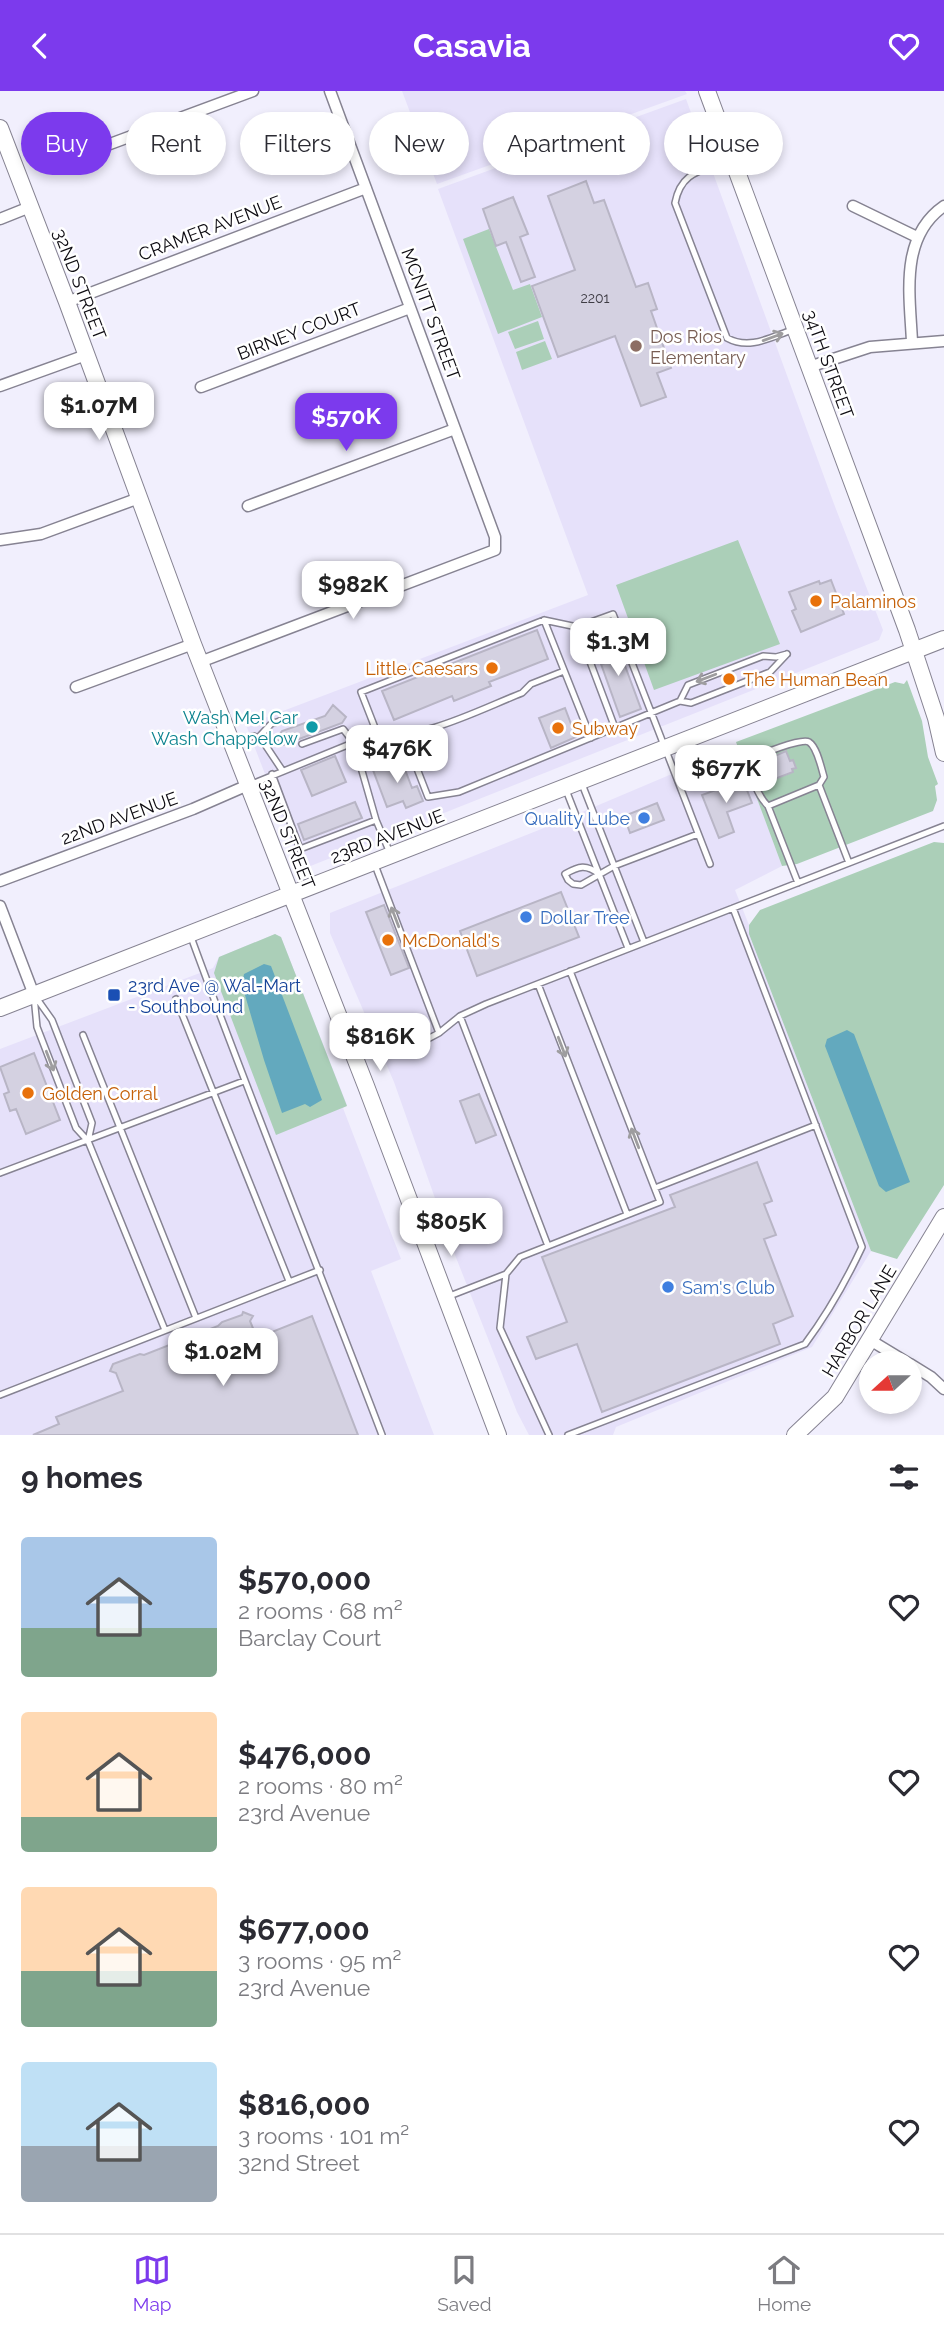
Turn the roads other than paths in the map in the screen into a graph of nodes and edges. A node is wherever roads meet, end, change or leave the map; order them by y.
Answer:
1 (253, 91) edge
2 (330, 91) edge
3 (706, 91) edge
4 (714, 112) edge
5 (0, 128) edge
6 (112, 143) edge
7 (693, 175) edge
8 (738, 175) edge
9 (366, 188) junction
10 (853, 206) dead end
11 (30, 207) junction
12 (944, 207) edge
13 (0, 219) edge
14 (917, 237) junction
15 (67, 302) junction
16 (410, 308) junction
17 (795, 329) junction
18 (944, 341) edge
19 (912, 342) junction
20 (86, 355) junction
21 (809, 367) junction
22 (0, 386) edge
23 (201, 387) dead end
24 (455, 429) junction
25 (139, 498) junction
26 (248, 506) dead end
27 (0, 540) edge
28 (544, 620) junction
29 (577, 627) junction
30 (944, 639) edge
31 (193, 644) junction
32 (915, 651) junction
33 (200, 662) junction
34 (564, 671) junction
35 (76, 687) dead end
36 (681, 701) junction
37 (650, 713) junction
38 (291, 717) dead end
39 (615, 728) junction
40 (377, 733) junction
41 (404, 735) junction
42 (591, 737) junction
43 (258, 738) junction
44 (231, 743) junction
45 (354, 743) junction
46 (302, 744) dead end
47 (664, 749) junction
48 (944, 753) edge
49 (282, 770) junction
50 (272, 774) junction
51 (581, 781) junction
52 (248, 785) junction
53 (819, 785) junction
54 (565, 787) junction
55 (768, 806) junction
56 (376, 820) junction
57 (944, 826) edge
58 (698, 834) junction
59 (391, 855) junction
60 (374, 862) junction
61 (849, 863) junction
62 (710, 864) dead end
63 (614, 866) junction
64 (599, 874) junction
65 (0, 881) edge
66 (798, 883) junction
67 (291, 894) junction
68 (0, 906) edge
69 (733, 908) junction
70 (190, 934) junction
71 (643, 942) junction
72 (628, 948) junction
73 (570, 971) junction
74 (538, 984) junction
75 (34, 995) junction
76 (176, 999) dead end
77 (0, 1008) edge
78 (460, 1016) junction
79 (439, 1033) junction
80 (83, 1035) dead end
81 (403, 1052) dead end
82 (244, 1081) junction
83 (214, 1093) junction
84 (816, 1125) junction
85 (120, 1128) junction
86 (88, 1141) junction
87 (0, 1173) edge
88 (654, 1188) junction
89 (627, 1215) junction
90 (944, 1217) edge
91 (548, 1245) junction
92 (320, 1270) junction
93 (506, 1274) junction
94 (289, 1281) junction
95 (446, 1298) junction
96 (196, 1318) junction
97 (165, 1330) junction
98 (870, 1341) junction
99 (887, 1351) edge
100 (922, 1372) edge
101 (944, 1389) edge
102 (0, 1395) edge
103 (382, 1435) edge
104 (498, 1435) edge
105 (549, 1435) edge
106 (568, 1435) edge
107 (795, 1435) edge

1 - 6 street
2 - 9 street, MCNITT STREET
3 - 4 street, 34TH STREET
5 - 11 street, 32ND STREET
7 -> 17 lane
8 - 17 street, 34TH STREET
9 - 15 street, CRAMER AVENUE
9 - 16 street, MCNITT STREET
10 - 14 street
11 - 13 street
11 - 15 street, 32ND STREET
12 - 14 street
14 - 19 street
15 - 20 street, 32ND STREET
16 - 23 street, BIRNEY COURT
16 - 24 street, MCNITT STREET
17 - 21 street, 34TH STREET
18 - 19 street
19 - 21 street
20 - 22 street
20 - 25 street, 32ND STREET
21 - 32 street, 34TH STREET
24 - 26 street
24 - 33 street, MCNITT STREET
25 - 27 street
25 - 31 street, 32ND STREET
28 - 29 lane
28 - 34 lane
28 - 40 lane
29 - 37 lane
29 - 39 lane
30 - 32 street, 23RD AVENUE
31 - 33 street, 32ND STREET
31 - 35 street
32 - 47 street, 23RD AVENUE
32 - 48 street, 34TH STREET
33 - 44 street, 32ND STREET
34 - 41 lane
34 - 42 lane
36 -> 36 lane
36 - 37 lane
37 - 39 lane
37 - 47 lane
38 - 43 lane
39 - 42 lane
40 - 41 lane
40 - 45 lane
41 - 42 lane
43 - 44 lane
43 - 49 lane
44 - 52 street, 32ND STREET
45 - 46 lane
45 - 49 lane
45 - 56 lane
47 - 51 street, 23RD AVENUE
47 - 58 lane
49 - 50 lane
50 - 52 lane
50 - 56 lane
51 - 54 street, 23RD AVENUE
51 - 63 lane
52 - 65 street, 22ND AVENUE
52 - 67 street, 32ND STREET
53 - 55 lane
53 - 55 lane
53 - 61 lane
54 - 59 street, 23RD AVENUE
54 - 64 lane
55 - 66 lane
56 - 59 lane
57 - 61 lane
58 - 62 lane
58 - 63 lane
59 - 60 street, 23RD AVENUE
60 - 67 street, 23RD AVENUE
79 -> 60 lane
61 - 66 lane
63 - 64 lane
63 - 71 lane
64 - 64 lane
64 - 72 lane
66 - 69 lane
67 - 70 street, 23RD AVENUE
67 - 95 street, 32ND STREET
68 - 75 street
69 - 71 lane
69 - 84 lane
70 - 75 street, 23RD AVENUE
70 - 82 lane
71 - 72 lane
72 - 73 lane
73 - 74 lane
88 -> 73 lane
74 - 78 lane
74 -> 89 lane
75 - 77 street, 23RD AVENUE
75 -> 86 lane
75 - 86 lane
76 - 83 lane
78 - 79 lane
78 - 91 lane
79 - 81 lane
80 - 85 lane
82 - 83 lane
82 - 92 lane
83 - 85 lane
83 - 94 lane
84 - 88 lane
84 - 106 lane
85 - 86 lane
85 - 96 lane
86 - 87 lane
86 - 97 lane
88 - 89 lane
89 - 91 lane
90 - 98 street, HARBOR LANE
91 - 93 lane
92 - 94 lane
92 - 103 lane
93 - 95 lane
93 - 105 lane
94 - 96 lane
95 - 104 street, 32ND STREET
96 - 97 lane
97 - 102 lane
98 - 99 street
98 - 107 street, HARBOR LANE
100 - 101 street

